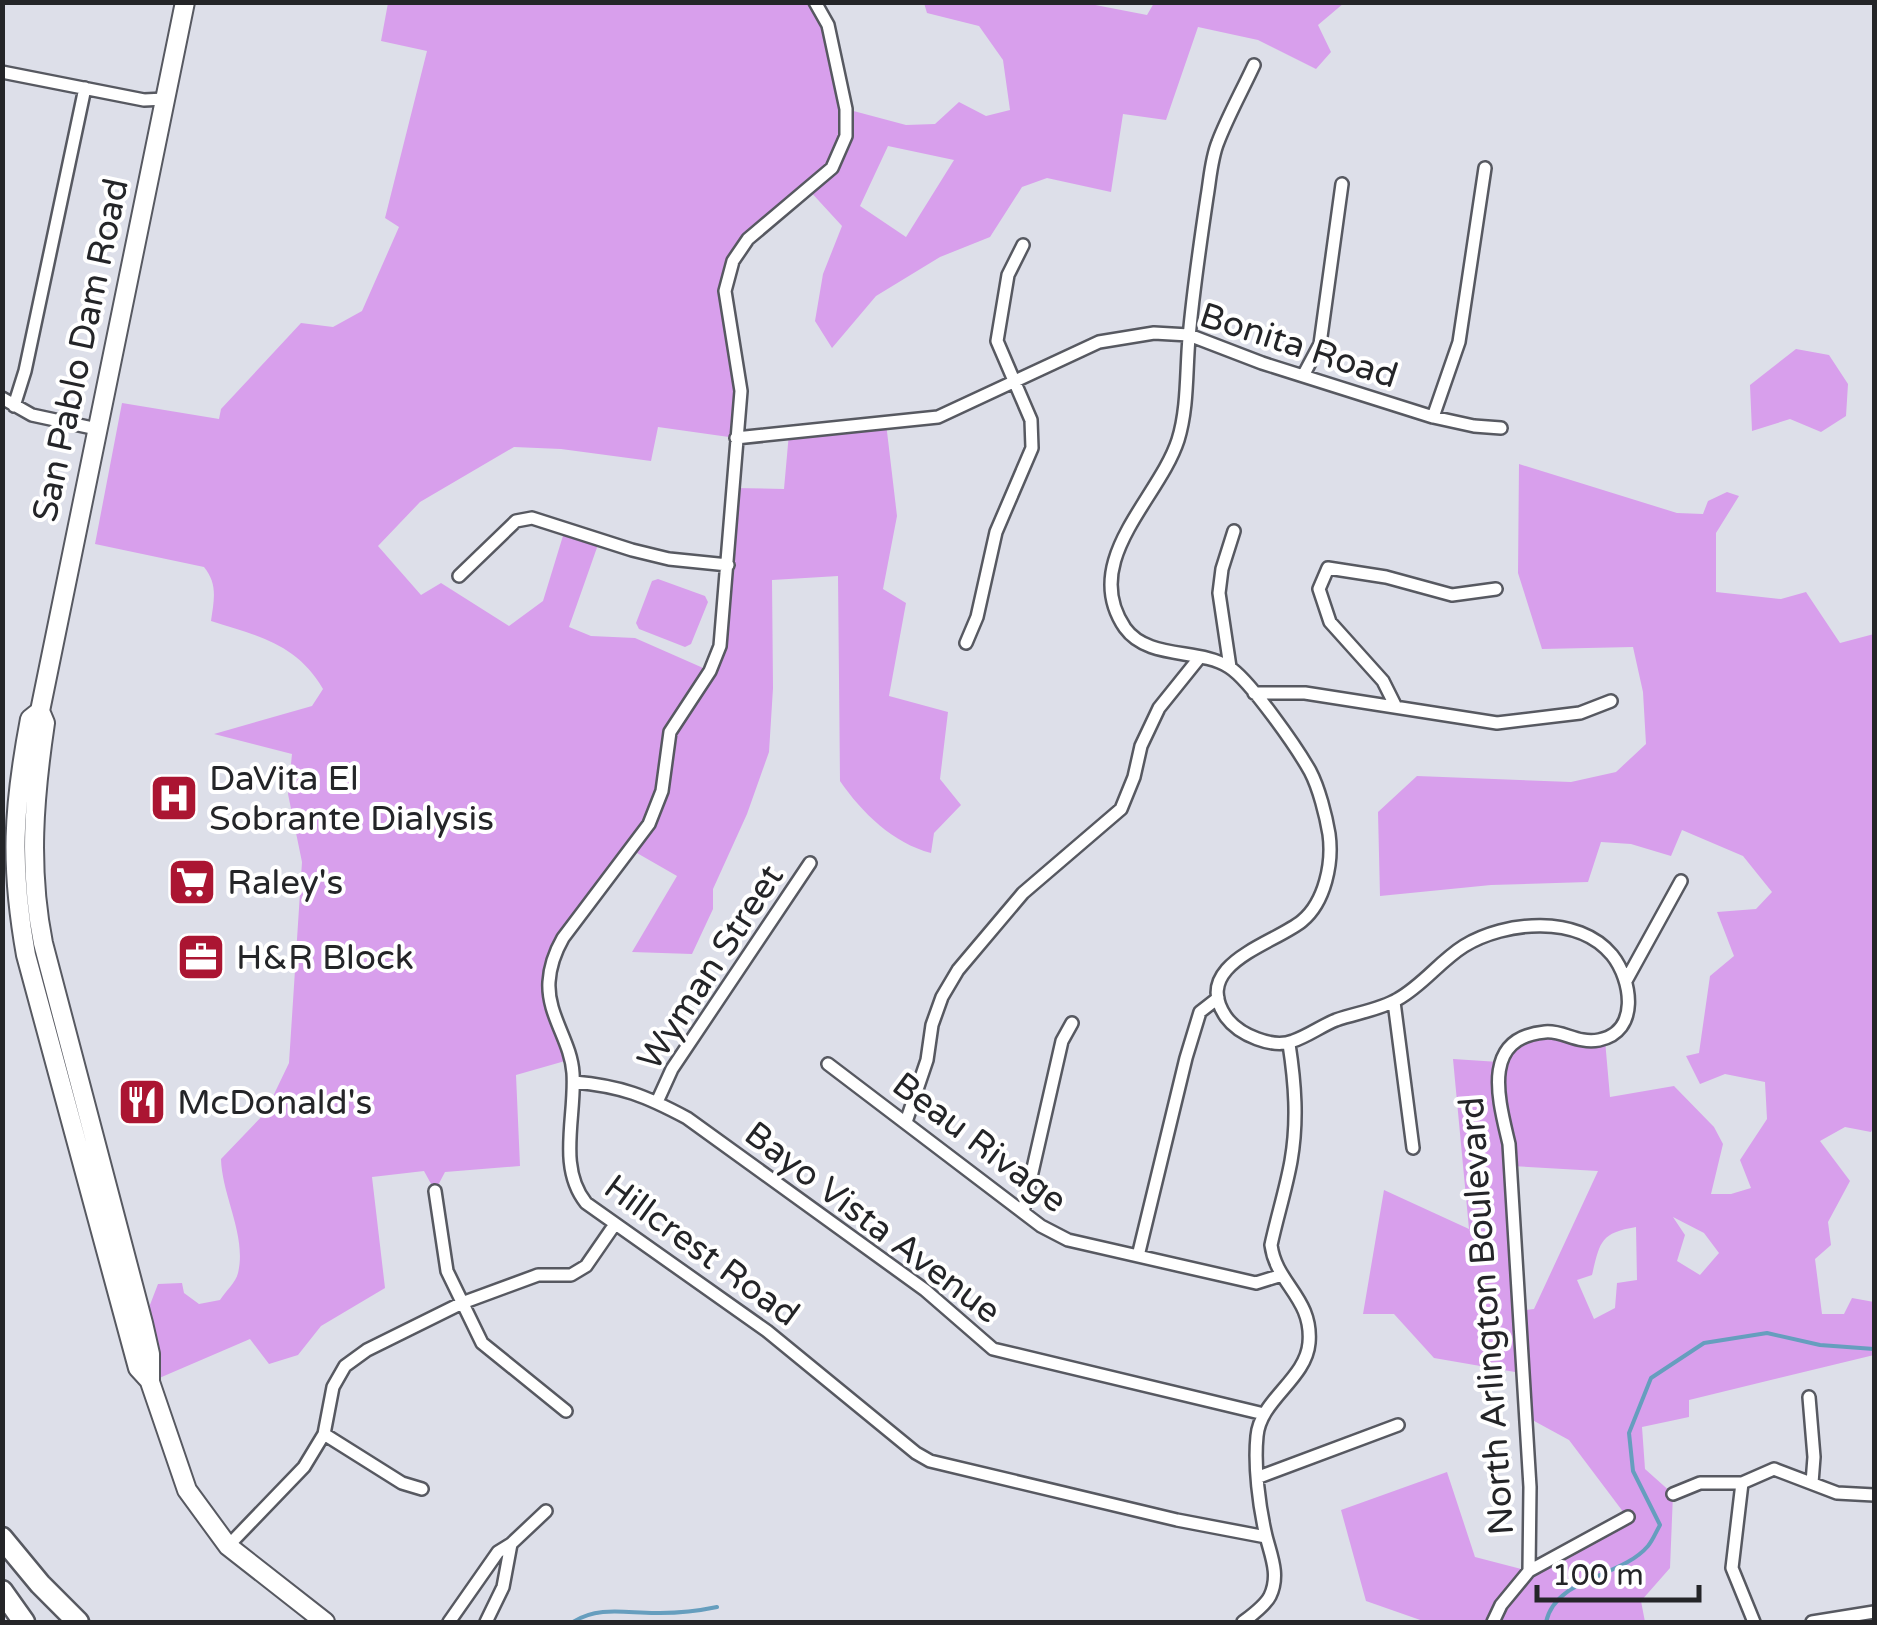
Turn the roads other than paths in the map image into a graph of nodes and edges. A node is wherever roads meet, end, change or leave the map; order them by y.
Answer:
1 (185, 2) edge
2 (814, 2) edge
3 (1254, 66) dead end
4 (2, 72) edge
5 (85, 88) junction
6 (165, 99) junction
7 (1485, 168) dead end
8 (1342, 184) dead end
9 (1024, 245) dead end
10 (1189, 335) junction
11 (1304, 374) junction
12 (1013, 382) junction
13 (8, 402) edge
14 (1433, 416) junction
15 (97, 428) junction
16 (1501, 428) dead end
17 (736, 438) junction
18 (1234, 532) dead end
19 (728, 565) junction
20 (458, 576) dead end
21 (1496, 589) dead end
22 (966, 643) dead end
23 (1200, 657) junction
24 (1230, 667) junction
25 (1254, 693) junction
26 (1611, 701) dead end
27 (1395, 705) junction
28 (810, 863) dead end
29 (1680, 881) dead end
30 (1627, 979) junction
31 (1218, 998) junction
32 (1394, 1002) junction
33 (1072, 1022) dead end
34 (1289, 1044) junction
35 (828, 1064) dead end
36 (574, 1082) junction
37 (657, 1102) junction
38 (906, 1122) junction
39 (1413, 1148) dead end
40 (435, 1191) dead end
41 (1023, 1212) junction
42 (615, 1224) junction
43 (1138, 1256) junction
44 (1282, 1276) junction
45 (462, 1303) junction
46 (1809, 1397) dead end
47 (566, 1410) dead end
48 (1264, 1414) junction
49 (1398, 1424) dead end
50 (324, 1434) junction
51 (1259, 1477) junction
52 (1742, 1483) junction
53 (1812, 1483) junction
54 (422, 1488) dead end
55 (1673, 1494) dead end
56 (1874, 1495) edge
57 (546, 1511) dead end
58 (1628, 1517) dead end
59 (1266, 1537) junction
60 (2, 1538) edge
61 (511, 1544) junction
62 (228, 1546) junction
63 (1529, 1571) junction
64 (2, 1592) edge
65 (1874, 1612) edge
66 (24, 1622) edge
67 (78, 1622) edge
68 (325, 1622) edge
69 (449, 1622) edge
70 (486, 1622) edge
71 (1246, 1622) edge
72 (1492, 1622) edge
73 (1754, 1622) edge
74 (1812, 1622) edge

1 - 6 main road, San Pablo Dam Road
2 - 17 street, Hillcrest Road
3 - 10 street
4 - 5 street
5 - 6 street
5 - 13 street
6 - 15 main road, San Pablo Dam Road
7 - 14 street
8 - 11 street
9 - 12 street
10 - 11 street, Bonita Road
10 - 12 street, Bonita Road
10 - 23 street
11 - 14 street, Bonita Road
12 - 17 street, Bonita Road
12 - 22 street
13 - 15 street
14 - 16 street, Bonita Road
15 - 62 main road, San Pablo Dam Road
17 - 19 street, Hillcrest Road
18 - 24 street
19 - 20 street
19 - 36 street, Hillcrest Road
21 - 27 street
23 - 24 street
23 - 38 street
24 - 25 street
25 - 27 street
25 - 31 street
26 - 27 street
28 - 37 street, Wyman Street
29 - 30 street
30 - 32 street
30 - 63 street, North Arlington Boulevard
31 - 34 street
31 - 43 street
32 - 34 street
32 - 39 street
33 - 41 street
34 - 44 street
35 - 38 street, Beau Rivage
36 - 37 street, Bayo Vista Avenue
36 - 42 street, Hillcrest Road
37 - 48 street, Bayo Vista Avenue
38 - 41 street, Beau Rivage
40 - 45 street
41 - 43 street, Beau Rivage
42 - 45 street
42 - 59 street, Hillcrest Road
43 - 44 street, Beau Rivage
44 - 48 street
45 - 47 street
45 - 50 street
46 - 53 street
48 - 51 street
49 - 51 street
50 - 54 street
50 - 62 street
51 - 59 street
52 - 53 street
52 - 55 street
52 - 73 street
53 - 56 street
57 - 61 street
58 - 63 street
59 - 71 street
60 - 67 highway
61 - 69 street
61 - 70 street
62 - 68 main road, San Pablo Dam Road
63 - 72 street
64 - 66 highway
65 - 74 street

